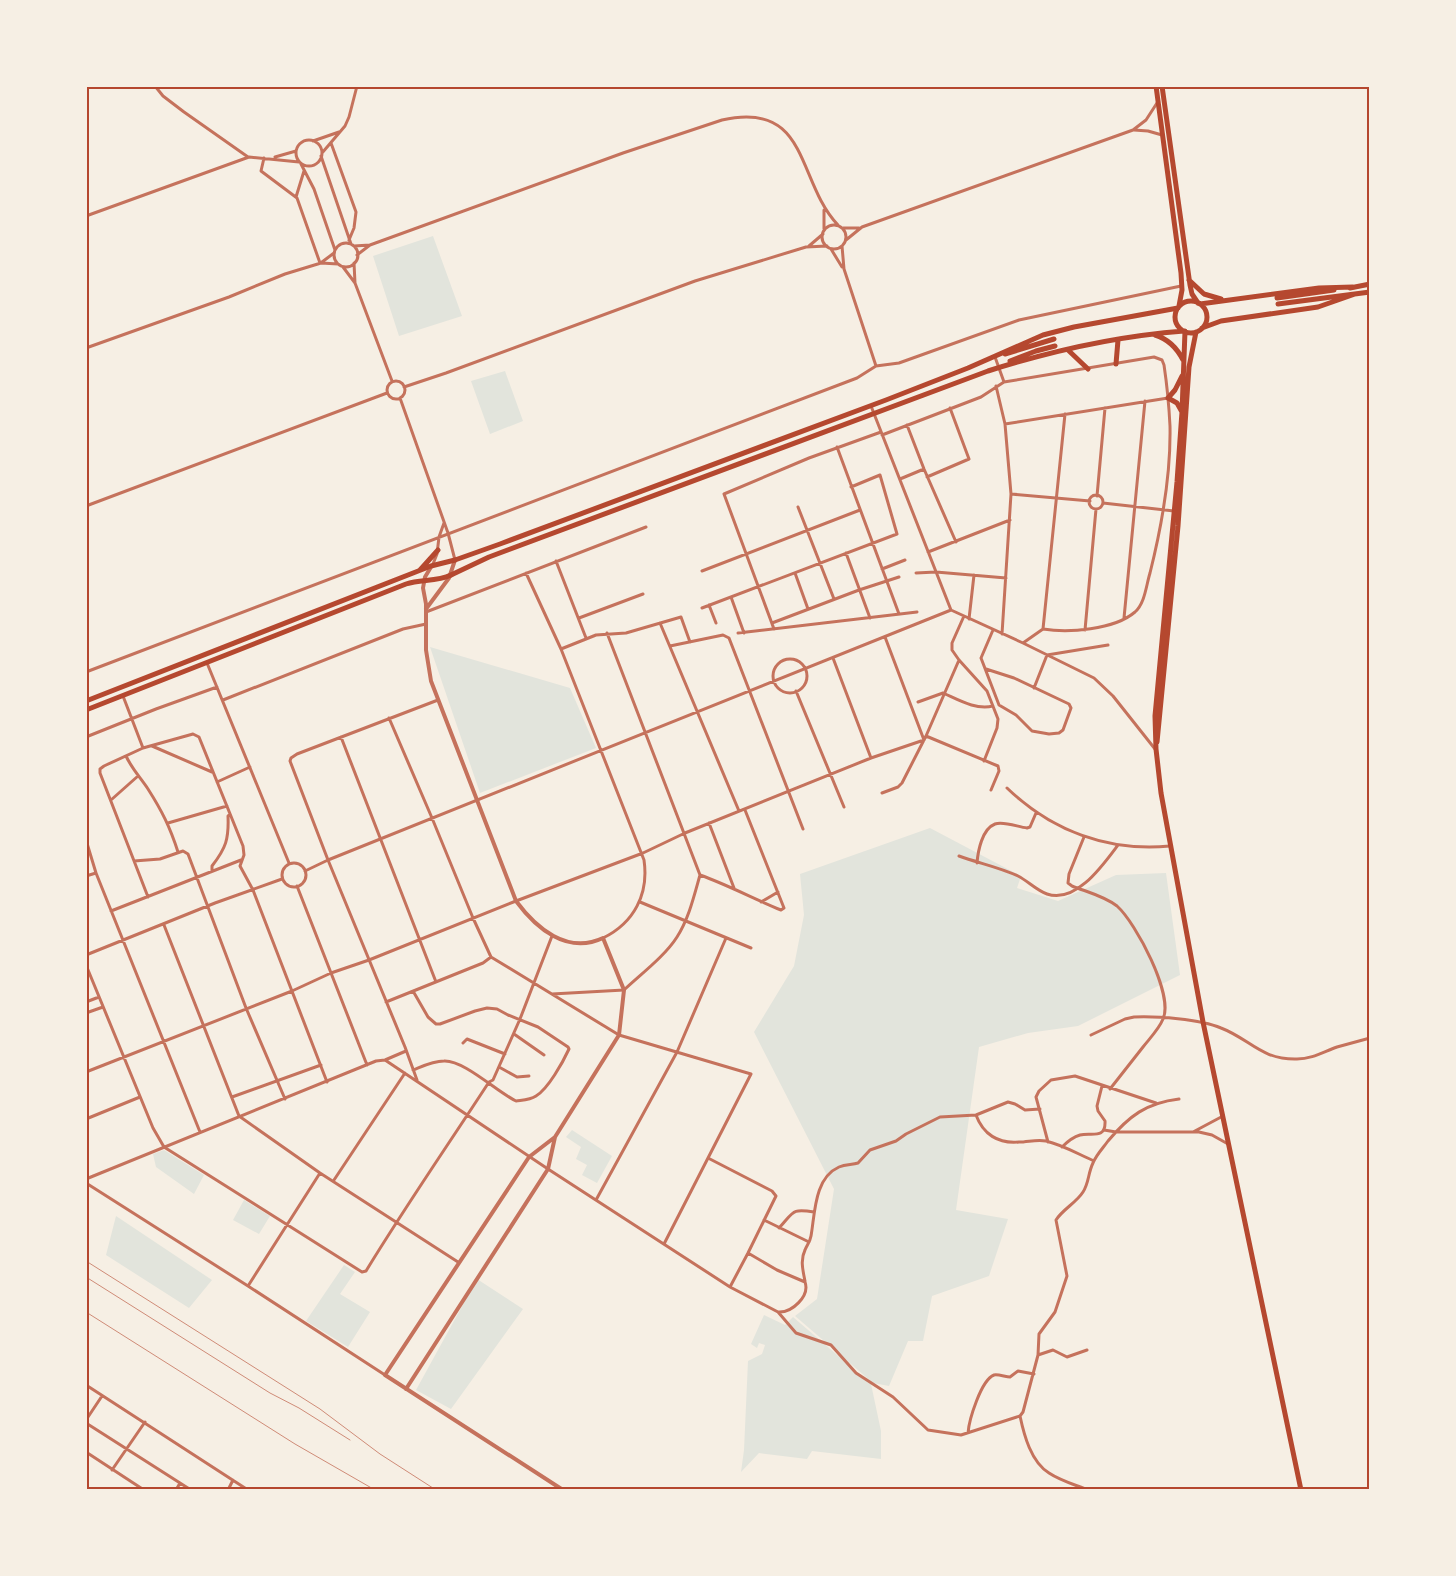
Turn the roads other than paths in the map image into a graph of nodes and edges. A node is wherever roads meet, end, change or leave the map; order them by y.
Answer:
1 (155, 86) edge
2 (357, 86) edge
3 (1156, 86) edge
4 (1162, 86) edge
5 (1158, 102) junction
6 (1133, 130) junction
7 (340, 131) junction
8 (1162, 135) junction
9 (313, 141) junction
10 (330, 143) junction
11 (296, 151) junction
12 (321, 155) junction
13 (249, 157) junction
14 (264, 158) junction
15 (272, 158) junction
16 (300, 163) junction
17 (305, 170) junction
18 (296, 196) junction
19 (824, 207) junction
20 (86, 216) edge
21 (838, 225) junction
22 (862, 227) junction
23 (842, 228) junction
24 (823, 232) junction
25 (349, 240) junction
26 (846, 240) junction
27 (352, 245) junction
28 (370, 245) junction
29 (842, 246) junction
30 (806, 247) junction
31 (829, 247) junction
32 (334, 251) junction
33 (357, 254) junction
34 (321, 263) junction
35 (354, 263) junction
36 (338, 264) junction
37 (343, 267) junction
38 (844, 269) junction
39 (1189, 280) junction
40 (355, 284) junction
41 (1370, 284) edge
42 (1182, 286) junction
43 (1353, 287) junction
44 (1370, 292) edge
45 (1355, 294) junction
46 (1224, 299) junction
47 (1199, 303) junction
48 (1179, 307) junction
49 (1202, 328) junction
50 (1184, 331) junction
51 (1196, 332) junction
52 (1152, 335) junction
53 (1054, 339) dead end
54 (1118, 340) junction
55 (1055, 346) dead end
56 (86, 348) edge
57 (1068, 350) junction
58 (995, 356) junction
59 (1184, 361) junction
60 (1116, 364) junction
61 (876, 366) junction
62 (999, 367) junction
63 (1088, 369) junction
64 (1184, 373) junction
65 (392, 381) junction
66 (1004, 382) junction
67 (996, 386) junction
68 (404, 387) junction
69 (387, 393) junction
70 (400, 398) junction
71 (1168, 398) junction
72 (1145, 401) junction
73 (871, 405) junction
74 (950, 408) junction
75 (1105, 408) junction
76 (1182, 412) junction
77 (874, 413) junction
78 (1065, 414) junction
79 (1006, 424) junction
80 (907, 425) junction
81 (881, 433) junction
82 (837, 447) junction
83 (924, 469) junction
84 (927, 477) junction
85 (900, 479) junction
86 (851, 486) junction
87 (1012, 494) junction
88 (1097, 496) junction
89 (1057, 498) junction
90 (1090, 502) junction
91 (1103, 503) junction
92 (86, 506) edge
93 (1135, 506) junction
94 (798, 508) dead end
95 (1096, 509) junction
96 (860, 510) junction
97 (1164, 510) junction
98 (1174, 511) junction
99 (1010, 520) junction
100 (444, 522) junction
101 (646, 527) dead end
102 (807, 531) junction
103 (448, 533) junction
104 (438, 537) junction
105 (956, 542) junction
106 (873, 543) junction
107 (438, 550) junction
108 (928, 552) junction
109 (846, 553) junction
110 (746, 554) junction
111 (455, 560) junction
112 (905, 560) dead end
113 (556, 562) junction
114 (820, 563) junction
115 (432, 566) junction
116 (882, 569) junction
117 (702, 571) dead end
118 (417, 572) junction
119 (795, 572) junction
120 (936, 572) junction
121 (526, 573) junction
122 (916, 573) dead end
123 (451, 575) junction
124 (974, 575) junction
125 (899, 577) dead end
126 (1006, 578) junction
127 (424, 580) junction
128 (886, 580) junction
129 (758, 586) junction
130 (860, 590) junction
131 (643, 594) dead end
132 (731, 596) junction
133 (834, 599) junction
134 (709, 605) junction
135 (702, 608) dead end
136 (808, 609) junction
137 (426, 610) junction
138 (951, 610) junction
139 (917, 612) dead end
140 (899, 614) junction
141 (964, 616) junction
142 (579, 618) junction
143 (870, 618) junction
144 (1124, 618) junction
145 (969, 619) junction
146 (660, 623) junction
147 (716, 623) dead end
148 (772, 623) junction
149 (426, 624) junction
150 (774, 629) junction
151 (1043, 629) junction
152 (992, 630) junction
153 (1085, 630) junction
154 (744, 632) junction
155 (606, 633) junction
156 (738, 633) dead end
157 (1002, 634) junction
158 (884, 637) junction
159 (586, 638) junction
160 (690, 642) junction
161 (1023, 643) junction
162 (1108, 645) dead end
163 (670, 646) junction
164 (561, 649) junction
165 (1047, 655) junction
166 (833, 658) junction
167 (959, 660) junction
168 (207, 662) junction
169 (805, 669) junction
170 (986, 669) junction
171 (86, 672) edge
172 (775, 681) junction
173 (217, 687) junction
174 (1034, 688) junction
175 (749, 691) junction
176 (796, 691) junction
177 (943, 693) junction
178 (123, 695) junction
179 (223, 700) junction
180 (438, 700) junction
181 (86, 701) edge
182 (918, 702) dead end
183 (993, 706) junction
184 (86, 710) edge
185 (698, 712) junction
186 (132, 718) junction
187 (388, 718) junction
188 (645, 733) junction
189 (341, 736) junction
190 (86, 737) edge
191 (925, 738) junction
192 (152, 746) junction
193 (143, 748) junction
194 (1156, 749) junction
195 (601, 750) junction
196 (126, 756) junction
197 (871, 758) junction
198 (984, 760) junction
199 (250, 767) junction
200 (212, 772) junction
201 (832, 774) junction
202 (138, 776) junction
203 (217, 782) junction
204 (1007, 788) dead end
205 (991, 790) dead end
206 (789, 792) junction
207 (882, 793) dead end
208 (111, 800) junction
209 (477, 800) junction
210 (227, 806) junction
211 (844, 807) dead end
212 (745, 810) junction
213 (739, 811) junction
214 (1036, 813) junction
215 (230, 814) junction
216 (432, 818) junction
217 (168, 823) junction
218 (709, 823) junction
219 (803, 829) dead end
220 (685, 833) junction
221 (1084, 837) junction
222 (380, 838) junction
223 (87, 842) edge
224 (1118, 845) junction
225 (1171, 846) junction
226 (178, 852) junction
227 (642, 853) junction
228 (959, 856) dead end
229 (242, 860) junction
230 (328, 860) junction
231 (134, 861) junction
232 (289, 863) junction
233 (978, 863) junction
234 (212, 871) junction
235 (305, 871) junction
236 (96, 873) junction
237 (700, 874) junction
238 (86, 876) edge
239 (197, 876) junction
240 (282, 879) junction
241 (297, 886) junction
242 (734, 888) junction
243 (1078, 888) junction
244 (253, 890) junction
245 (778, 892) junction
246 (148, 897) junction
247 (516, 901) junction
248 (640, 902) junction
249 (761, 902) junction
250 (208, 906) junction
251 (111, 911) junction
252 (473, 918) junction
253 (685, 921) junction
254 (164, 925) junction
255 (552, 936) junction
256 (603, 938) junction
257 (726, 938) junction
258 (419, 939) junction
259 (123, 940) junction
260 (751, 948) dead end
261 (86, 955) edge
262 (491, 957) junction
263 (369, 960) junction
264 (86, 965) edge
265 (331, 973) junction
266 (436, 982) junction
267 (533, 983) junction
268 (624, 990) junction
269 (292, 991) junction
270 (413, 991) junction
271 (552, 994) junction
272 (99, 996) junction
273 (86, 1002) edge
274 (386, 1002) junction
275 (103, 1007) junction
276 (246, 1008) junction
277 (86, 1014) edge
278 (1164, 1018) junction
279 (520, 1019) junction
280 (1203, 1022) junction
281 (204, 1025) junction
282 (513, 1034) junction
283 (619, 1035) junction
284 (1091, 1035) dead end
285 (1370, 1038) edge
286 (164, 1040) junction
287 (463, 1043) dead end
288 (406, 1050) junction
289 (677, 1052) junction
290 (505, 1054) junction
291 (544, 1055) dead end
292 (124, 1057) junction
293 (385, 1060) junction
294 (321, 1065) junction
295 (367, 1065) junction
296 (499, 1067) junction
297 (413, 1070) junction
298 (86, 1072) edge
299 (405, 1073) junction
300 (528, 1076) dead end
301 (417, 1080) junction
302 (278, 1081) junction
303 (327, 1082) junction
304 (489, 1082) junction
305 (1102, 1086) junction
306 (1110, 1089) junction
307 (140, 1097) junction
308 (232, 1097) junction
309 (284, 1099) junction
310 (1179, 1099) dead end
311 (1157, 1103) junction
312 (1040, 1109) junction
313 (976, 1115) junction
314 (239, 1116) junction
315 (467, 1116) junction
316 (1224, 1116) junction
317 (86, 1119) edge
318 (1104, 1130) junction
319 (200, 1132) junction
320 (1116, 1132) junction
321 (1192, 1132) junction
322 (555, 1137) junction
323 (1048, 1142) junction
324 (1230, 1145) junction
325 (164, 1147) junction
326 (1062, 1147) junction
327 (529, 1156) junction
328 (708, 1158) junction
329 (1094, 1161) junction
330 (548, 1169) junction
331 (320, 1173) junction
332 (86, 1179) edge
333 (334, 1180) junction
334 (86, 1184) edge
335 (596, 1200) junction
336 (814, 1212) junction
337 (764, 1220) junction
338 (396, 1222) junction
339 (287, 1224) junction
340 (779, 1228) junction
341 (809, 1242) junction
342 (664, 1244) junction
343 (748, 1253) junction
344 (458, 1262) junction
345 (805, 1282) junction
346 (248, 1286) junction
347 (730, 1287) junction
348 (778, 1312) junction
349 (1087, 1350) dead end
350 (1038, 1355) junction
351 (1034, 1374) junction
352 (385, 1375) junction
353 (86, 1385) edge
354 (406, 1389) junction
355 (102, 1395) junction
356 (1020, 1416) junction
357 (86, 1421) edge
358 (145, 1422) junction
359 (968, 1433) junction
360 (127, 1449) junction
361 (86, 1452) edge
362 (112, 1470) junction
363 (233, 1480) junction
364 (180, 1483) junction
365 (144, 1490) edge
366 (176, 1490) edge
367 (192, 1490) edge
368 (228, 1490) edge
369 (248, 1490) edge
370 (563, 1490) edge
371 (1088, 1490) edge
372 (1301, 1490) edge

1 - 13 street
2 - 7 street
3 - 5 main road
4 - 39 main road
5 - 6 street
5 - 8 main road
6 - 8 street
6 - 22 street
7 - 9 street
7 - 10 street
8 - 42 main road
9 - 11 street
9 - 12 street
10 - 12 street
10 - 25 street
11 - 15 street
11 - 16 street
12 - 16 street
12 - 25 street
13 - 14 street
13 - 20 street
14 - 15 street
14 - 18 street
15 - 16 street
16 - 17 street
17 - 18 street
17 - 32 street
18 - 34 street
19 - 21 street
19 - 24 street
19 - 28 street
21 - 23 street
21 - 24 street
22 - 23 street
22 - 26 street
23 - 26 street
24 - 30 street
24 - 31 street
25 - 27 street
26 - 29 street
27 - 28 street
27 - 32 street
27 - 33 street
28 - 33 street
29 - 31 street
29 - 38 street
30 - 31 street
30 - 68 street
31 - 38 street
32 - 34 street
32 - 36 street
33 - 35 street
34 - 36 street
34 - 56 street
35 - 37 street
35 - 40 street
36 - 37 street
37 - 40 street
38 - 61 street
39 - 46 main road
39 - 47 main road
40 - 65 street
41 - 43 main road
42 - 48 main road
42 - 61 street
43 - 45 main road
43 - 46 main road
44 - 45 main road
45 - 49 main road
46 - 47 main road
47 - 48 main road
47 - 49 main road
48 - 50 main road
48 - 58 main road
49 - 51 main road
50 - 51 main road
50 - 52 main road
50 - 59 main road
51 - 194 main road
52 - 54 main road
52 - 59 main road
53 - 58 main road
54 - 57 main road
54 - 60 main road
55 - 62 main road
57 - 62 main road
57 - 63 main road
58 - 62 street
58 - 73 main road
59 - 64 main road
60 - 63 street
60 - 71 street
61 - 103 street
62 - 66 street
62 - 77 main road
63 - 66 street
64 - 71 main road
64 - 76 main road
65 - 68 street
65 - 69 street
66 - 67 street
67 - 74 street
67 - 79 street
68 - 70 street
69 - 70 street
69 - 92 street
70 - 100 street
71 - 72 street
71 - 76 main road
71 - 97 street
72 - 75 street
72 - 93 street
73 - 77 street
73 - 111 main road
74 - 80 street
74 - 84 street
75 - 78 street
75 - 88 street
76 - 98 main road
77 - 81 street
77 - 123 main road
78 - 79 street
78 - 89 street
79 - 87 street
80 - 81 street
80 - 83 street
81 - 82 street
81 - 85 street
82 - 86 street
82 - 110 street
83 - 84 street
83 - 85 street
84 - 105 street
85 - 108 street
86 - 96 street
86 - 106 street
87 - 89 street
87 - 99 street
88 - 90 street
88 - 91 street
89 - 90 street
89 - 151 street
90 - 95 street
91 - 93 street
91 - 95 street
93 - 97 street
93 - 144 street
94 - 102 street
95 - 153 street
96 - 102 street
96 - 106 street
97 - 98 street
97 - 144 street
98 - 194 main road
99 - 105 street
99 - 126 street
100 - 103 street
100 - 104 street
101 - 113 street
102 - 110 street
102 - 114 street
103 - 104 street
103 - 111 street
104 - 107 street
104 - 171 street
105 - 108 street
106 - 109 street
106 - 116 street
107 - 115 street
107 - 118 main road
108 - 120 street
109 - 114 street
109 - 130 street
110 - 117 street
110 - 129 street
111 - 115 main road
111 - 123 street
112 - 116 street
113 - 121 street
113 - 142 street
114 - 119 street
114 - 133 street
115 - 118 main road
115 - 127 street
116 - 128 street
118 - 181 main road
119 - 129 street
119 - 136 street
120 - 122 street
120 - 124 street
120 - 138 street
121 - 137 street
121 - 164 street
123 - 127 main road
123 - 137 street
124 - 126 street
124 - 145 street
125 - 128 street
126 - 157 street
127 - 137 street
127 - 168 main road
128 - 130 street
128 - 140 street
129 - 132 street
129 - 148 street
130 - 133 street
130 - 143 street
131 - 142 street
132 - 134 street
132 - 154 street
133 - 136 street
134 - 135 street
134 - 147 street
136 - 148 street
137 - 149 street
138 - 141 street
138 - 158 street
139 - 140 street
140 - 143 street
141 - 145 street
141 - 167 street
142 - 159 street
143 - 150 street
144 - 153 street
145 - 152 street
146 - 155 street
146 - 160 street
146 - 163 street
148 - 150 street
149 - 179 street
149 - 180 street
150 - 154 street
151 - 153 street
151 - 161 street
152 - 157 street
152 - 170 street
154 - 156 street
155 - 159 street
155 - 188 street
157 - 161 street
158 - 166 street
158 - 191 street
159 - 164 street
160 - 163 street
160 - 175 street
161 - 165 street
162 - 165 street
163 - 185 street
164 - 195 street
165 - 174 street
165 - 194 street
166 - 169 street
166 - 197 street
167 - 177 street
167 - 183 street
168 - 173 street
168 - 178 main road
169 - 172 street
169 - 172 street
169 - 176 street
170 - 174 street
170 - 174 street
172 - 175 street
172 - 176 street
173 - 179 street
173 - 186 street
175 - 185 street
175 - 206 street
176 - 201 street
177 - 182 street
177 - 183 street
177 - 191 street
178 - 184 main road
178 - 186 street
179 - 199 street
180 - 187 street
180 - 209 street
183 - 198 street
185 - 188 street
185 - 213 street
186 - 190 street
186 - 193 street
187 - 189 street
187 - 216 street
188 - 195 street
188 - 220 street
189 - 222 street
189 - 230 street
191 - 197 street
191 - 198 street
191 - 207 street
192 - 193 street
192 - 200 street
192 - 200 street
193 - 196 street
194 - 225 main road
195 - 209 street
195 - 227 street
196 - 202 street
196 - 208 street
197 - 201 street
198 - 205 street
199 - 203 street
199 - 232 street
200 - 203 street
201 - 206 street
201 - 211 street
202 - 208 street
202 - 217 street
203 - 210 street
204 - 214 street
206 - 212 street
206 - 219 street
208 - 231 street
209 - 216 street
209 - 247 street
210 - 215 street
210 - 217 street
212 - 213 street
212 - 245 street
213 - 218 street
214 - 221 street
214 - 233 street
215 - 229 street
215 - 234 street
216 - 222 street
216 - 252 street
217 - 226 street
218 - 220 street
218 - 242 street
220 - 227 street
220 - 237 street
221 - 224 street
221 - 243 street
222 - 230 street
222 - 258 street
223 - 236 street
224 - 225 street
224 - 243 street
225 - 280 main road
226 - 231 street
226 - 239 street
227 - 247 street
227 - 248 street
228 - 233 street
229 - 234 street
229 - 244 street
230 - 235 street
230 - 263 street
231 - 246 street
232 - 235 street
232 - 240 street
233 - 243 street
234 - 239 street
235 - 241 street
236 - 238 street
236 - 251 street
237 - 242 street
237 - 253 street
239 - 246 street
239 - 250 street
240 - 241 street
240 - 244 street
241 - 265 street
242 - 249 street
243 - 278 street
244 - 250 street
244 - 269 street
245 - 249 street
245 - 249 street
246 - 251 street
247 - 252 street
247 - 255 street
248 - 253 street
248 - 256 street
250 - 254 street
250 - 276 street
251 - 259 street
252 - 258 street
252 - 262 street
253 - 257 street
253 - 268 street
254 - 259 street
254 - 281 street
255 - 256 street
255 - 267 street
256 - 268 street
257 - 260 street
257 - 289 street
258 - 263 street
258 - 266 street
259 - 261 street
259 - 286 street
262 - 266 street
262 - 267 street
263 - 265 street
263 - 274 street
264 - 272 street
265 - 269 street
265 - 295 street
266 - 270 street
267 - 271 street
267 - 279 street
268 - 271 street
268 - 283 street
269 - 276 street
269 - 294 street
270 - 274 street
270 - 279 street
271 - 283 street
272 - 273 street
272 - 275 street
274 - 288 street
275 - 277 street
275 - 292 street
276 - 281 street
276 - 302 street
278 - 280 street
278 - 284 street
278 - 306 street
279 - 282 street
279 - 304 street
280 - 285 street
280 - 316 main road
281 - 286 street
281 - 308 street
282 - 290 street
282 - 291 street
283 - 289 street
283 - 322 street
286 - 292 street
286 - 319 street
287 - 290 street
288 - 293 street
288 - 297 street
289 - 328 street
289 - 335 street
290 - 296 street
292 - 298 street
292 - 307 street
293 - 295 street
293 - 299 street
294 - 302 street
294 - 303 street
295 - 303 street
296 - 300 street
296 - 304 street
297 - 301 street
297 - 304 street
299 - 301 street
299 - 333 street
301 - 315 street
302 - 308 street
302 - 309 street
303 - 309 street
304 - 315 street
305 - 306 street
305 - 312 street
305 - 318 street
306 - 311 street
307 - 317 street
307 - 325 street
308 - 314 street
309 - 314 street
310 - 311 street
311 - 320 street
312 - 313 street
312 - 323 street
313 - 323 street
313 - 336 street
314 - 319 street
314 - 331 street
315 - 327 street
315 - 338 street
316 - 321 street
316 - 324 main road
318 - 320 street
318 - 326 street
319 - 325 street
320 - 321 street
320 - 329 street
321 - 324 street
322 - 327 street
322 - 330 street
323 - 326 street
324 - 372 main road
325 - 332 street
325 - 339 street
326 - 329 street
327 - 330 street
327 - 344 street
328 - 337 street
328 - 342 street
329 - 350 street
330 - 335 street
330 - 354 street
331 - 333 street
331 - 339 street
333 - 338 street
334 - 346 street
335 - 342 street
336 - 340 street
336 - 341 street
337 - 340 street
337 - 343 street
338 - 339 street
338 - 344 street
339 - 346 street
340 - 341 street
341 - 345 street
342 - 347 street
343 - 345 street
343 - 347 street
344 - 352 street
345 - 348 street
346 - 352 street
347 - 348 street
348 - 359 street
349 - 350 street
350 - 351 street
351 - 356 street
351 - 359 street
352 - 354 street
353 - 355 street
354 - 370 street
355 - 357 street
355 - 358 street
356 - 359 street
356 - 371 street
357 - 360 street
358 - 360 street
358 - 363 street
360 - 362 street
360 - 364 street
361 - 362 street
362 - 365 street
363 - 368 street
363 - 369 street
364 - 366 street
364 - 367 street

